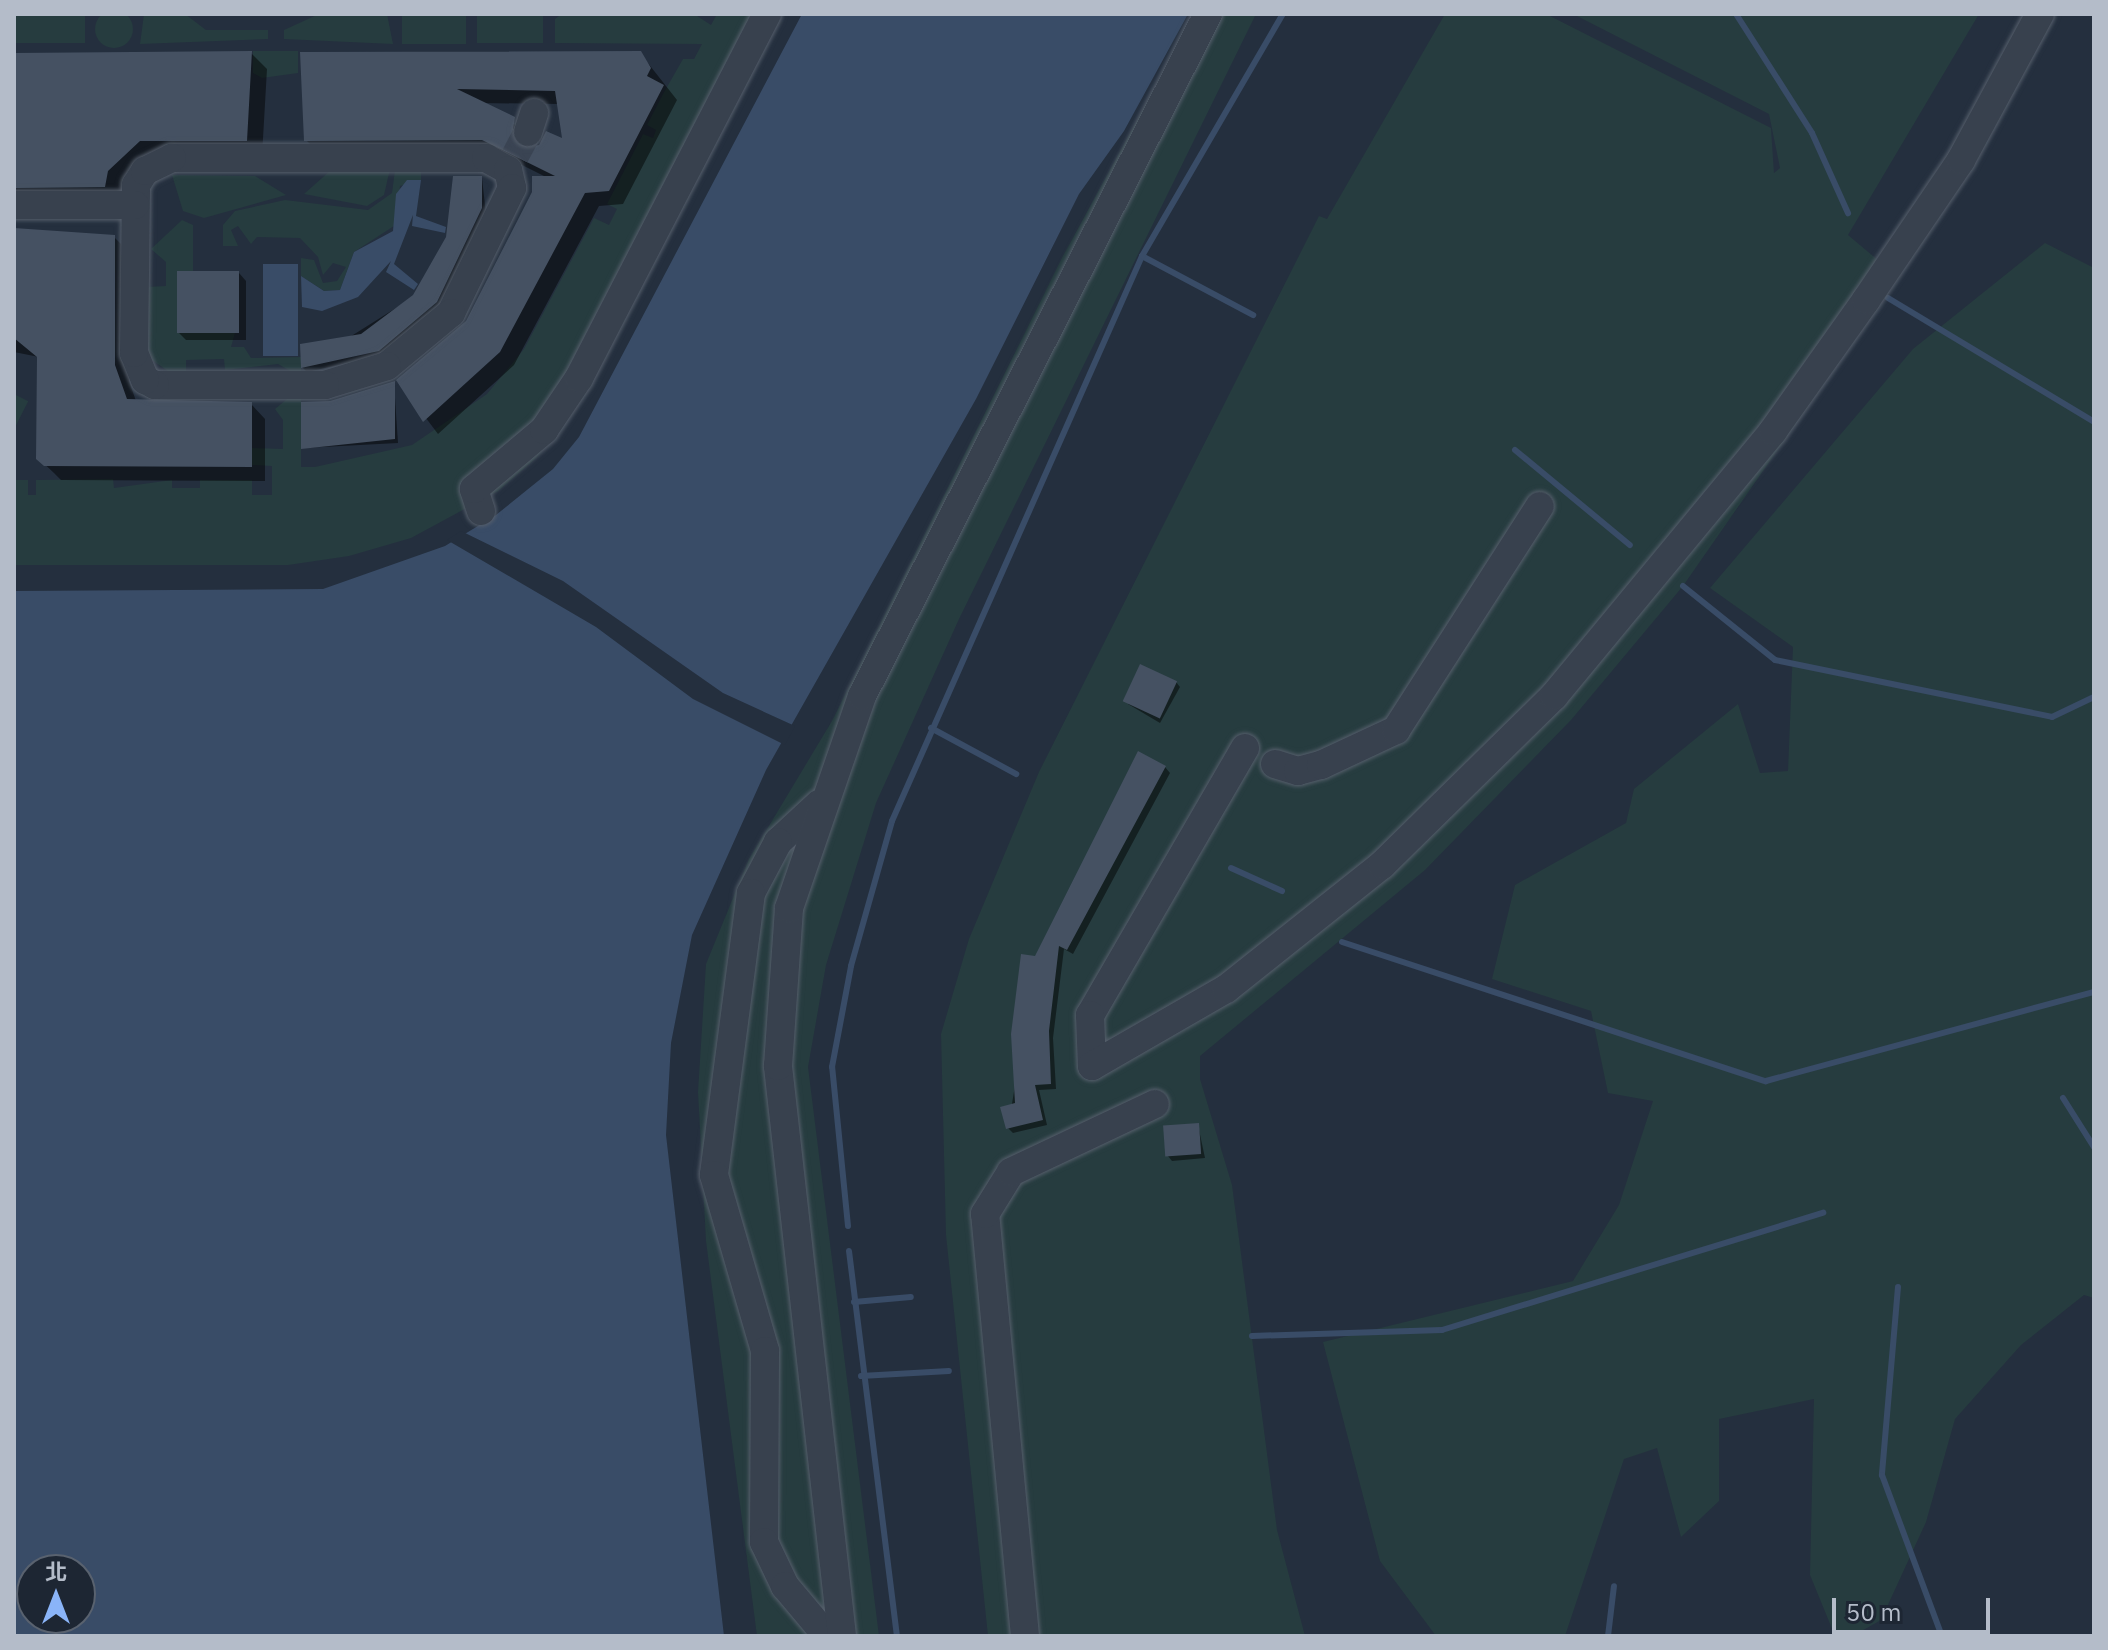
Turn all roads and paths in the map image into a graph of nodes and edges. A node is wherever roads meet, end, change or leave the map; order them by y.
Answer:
1 (767, 14) edge
2 (1208, 14) edge
3 (2040, 14) edge
4 (135, 205) junction
5 (25, 213) edge
6 (1540, 506) dead end
7 (481, 511) dead end
8 (1245, 748) dead end
9 (1275, 764) dead end
10 (819, 804) junction
11 (1155, 1104) dead end
12 (827, 1636) edge
13 (842, 1636) edge
14 (1025, 1636) edge

1 - 7 street
2 - 10 street
3 - 8 street
4 - 4 street
4 - 5 street
6 - 9 street
10 - 12 street
10 - 13 street
11 - 14 street

